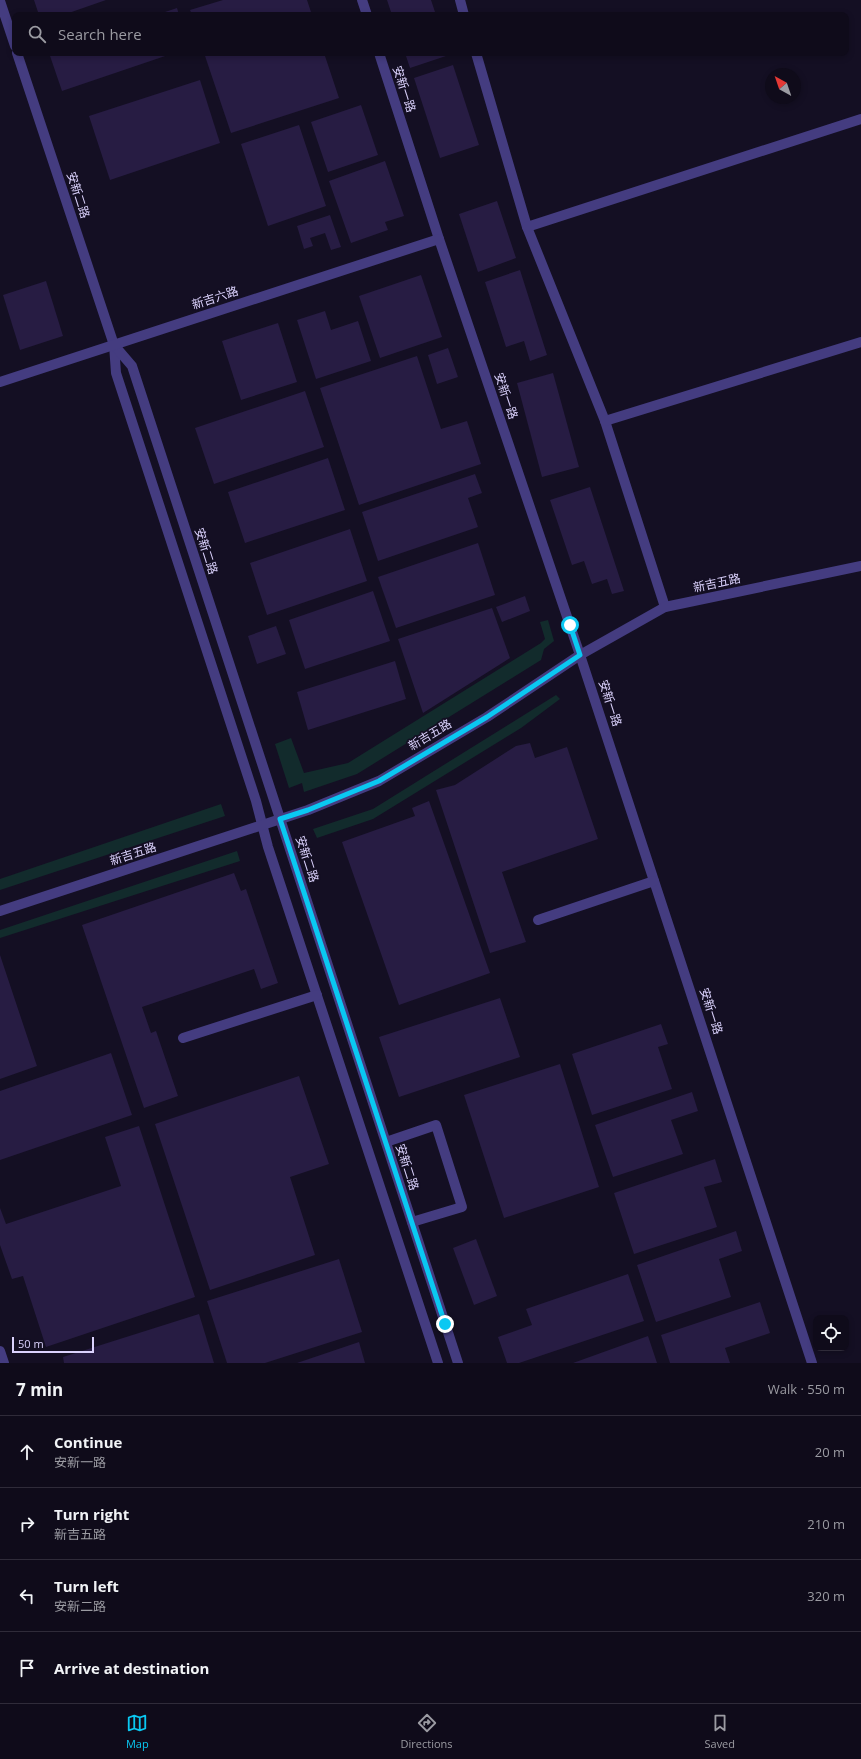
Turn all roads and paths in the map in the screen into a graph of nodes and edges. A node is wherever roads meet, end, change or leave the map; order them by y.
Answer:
1 (362, 0) edge
2 (460, 0) edge
3 (0, 1) edge
4 (366, 12) edge
5 (463, 12) edge
6 (12, 37) edge
7 (18, 56) edge
8 (380, 56) edge
9 (477, 56) edge
10 (861, 119) edge
11 (527, 227) junction
12 (439, 239) junction
13 (861, 342) edge
14 (114, 345) junction
15 (0, 382) edge
16 (605, 421) junction
17 (861, 566) edge
18 (665, 607) junction
19 (580, 655) junction
20 (280, 819) junction
21 (262, 824) junction
22 (654, 881) junction
23 (0, 911) edge
24 (538, 920) dead end
25 (317, 995) junction
26 (183, 1038) dead end
27 (386, 1142) junction
28 (412, 1222) junction
29 (0, 1351) edge
30 (4, 1363) edge
31 (438, 1363) edge
32 (458, 1363) edge
33 (812, 1363) edge

1 - 4 street
2 - 5 street
3 - 6 street
7 - 14 street, 安新二路
8 - 12 street, 安新一路
9 - 11 street
10 - 11 street
11 - 16 street
12 - 14 street, 新吉六路
12 - 19 street, 安新一路
13 - 16 street
14 - 15 street, 新吉六路
14 - 20 street, 安新二路
14 - 21 street, 安新二路
16 - 18 street
17 - 18 street, 新吉五路
18 - 19 street, 新吉五路
19 - 20 street, 新吉五路
19 - 22 street, 安新一路
20 - 21 street, 新吉五路
20 - 27 street, 安新二路
21 - 23 street, 新吉五路
21 - 25 street, 安新二路
22 - 24 street
22 - 33 street, 安新一路
25 - 26 street
25 - 31 street, 安新二路
27 - 28 street, 安新二路
27 - 28 street
28 - 32 street, 安新二路
29 - 30 street

